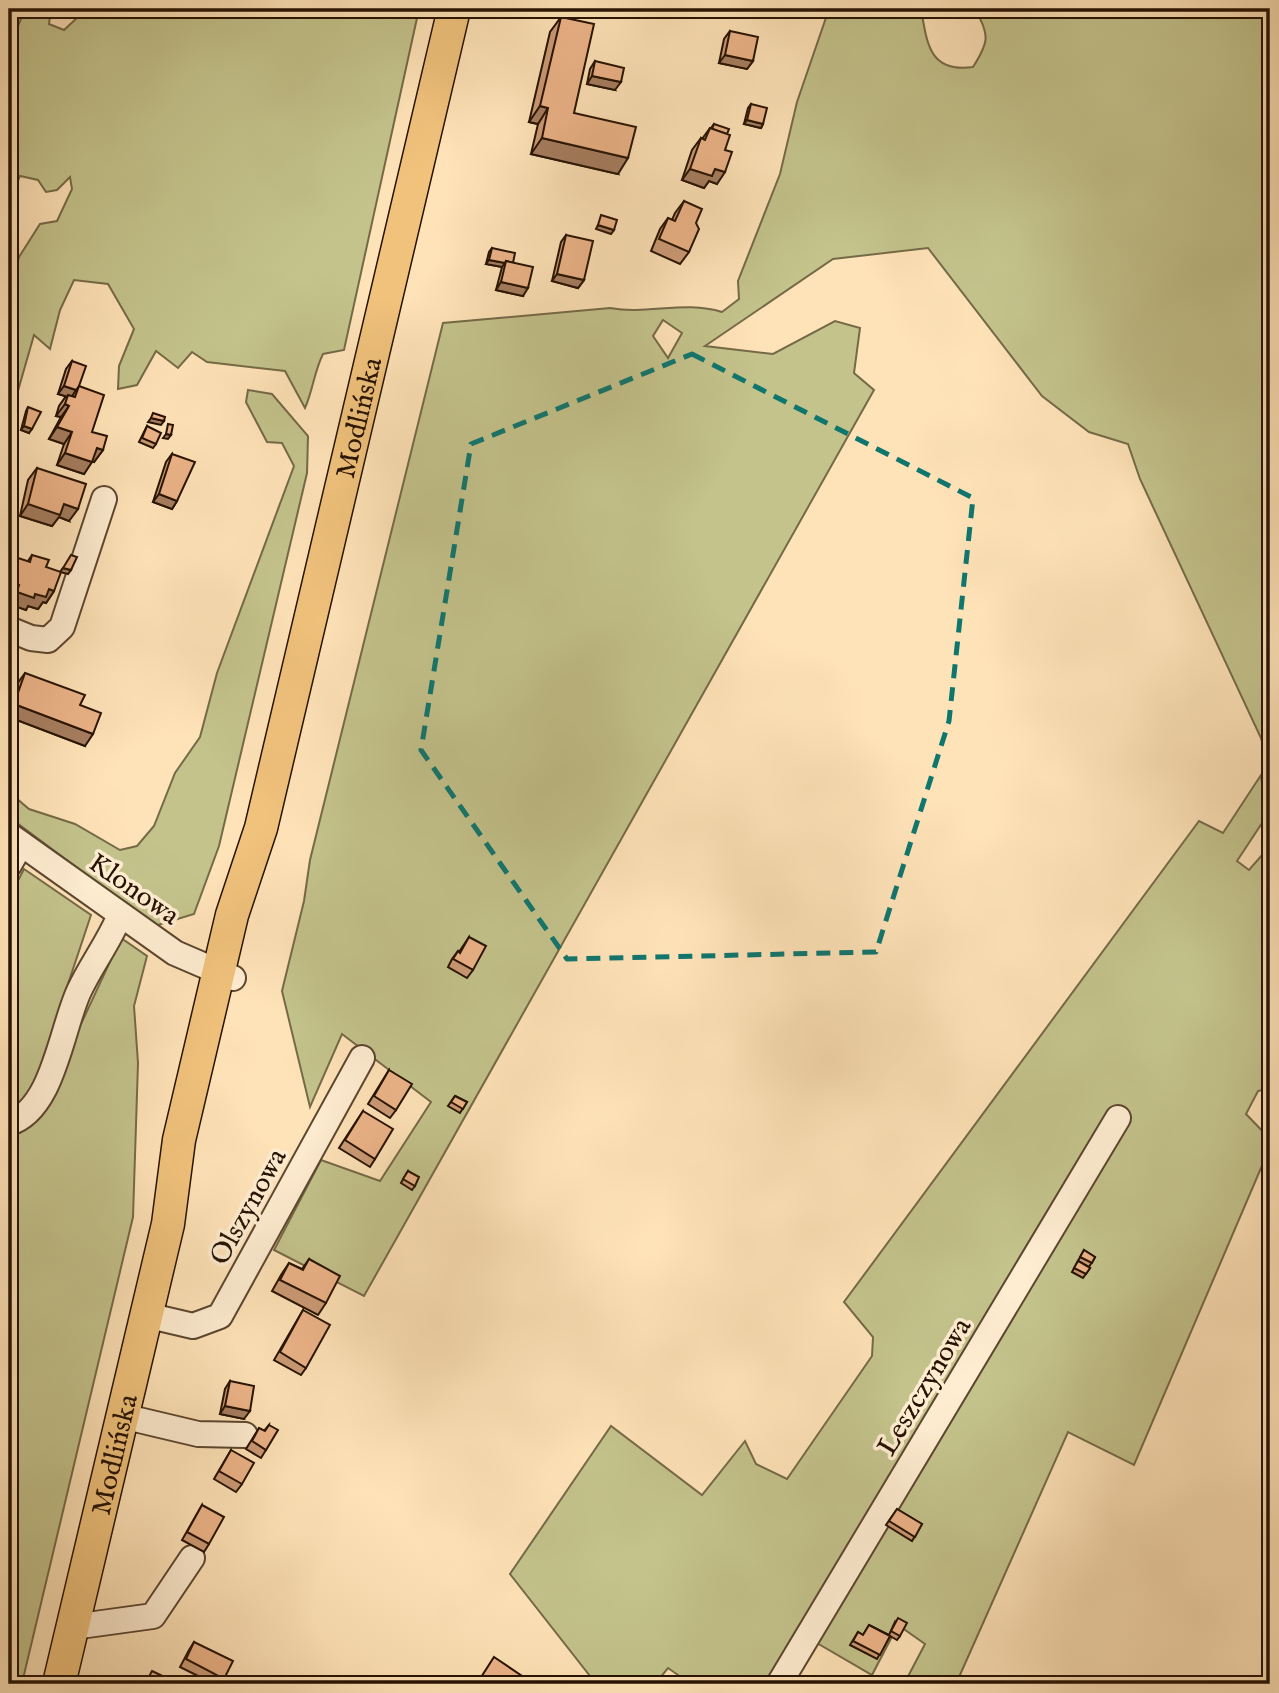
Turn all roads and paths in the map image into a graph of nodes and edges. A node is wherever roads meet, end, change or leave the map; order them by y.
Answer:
1 (453, 9) edge
2 (104, 499) dead end
3 (9, 629) edge
4 (13, 848) edge
5 (120, 915) junction
6 (226, 975) junction
7 (362, 1058) dead end
8 (1118, 1118) dead end
9 (14, 1122) edge
10 (146, 1315) junction
11 (122, 1416) junction
12 (245, 1435) dead end
13 (192, 1558) dead end
14 (73, 1626) junction
15 (59, 1684) edge
16 (779, 1684) edge

1 - 6 main road, Modlińska
2 - 3 street
4 - 5 street, Klonowa
5 - 6 street, Klonowa
5 - 9 street
6 - 10 main road, Modlińska
7 - 10 street, Olszynowa
8 - 16 street, Leszczynowa
10 - 11 main road, Modlińska
11 - 12 street
11 - 14 main road, Modlińska
13 - 14 street
14 - 15 main road, Modlińska

